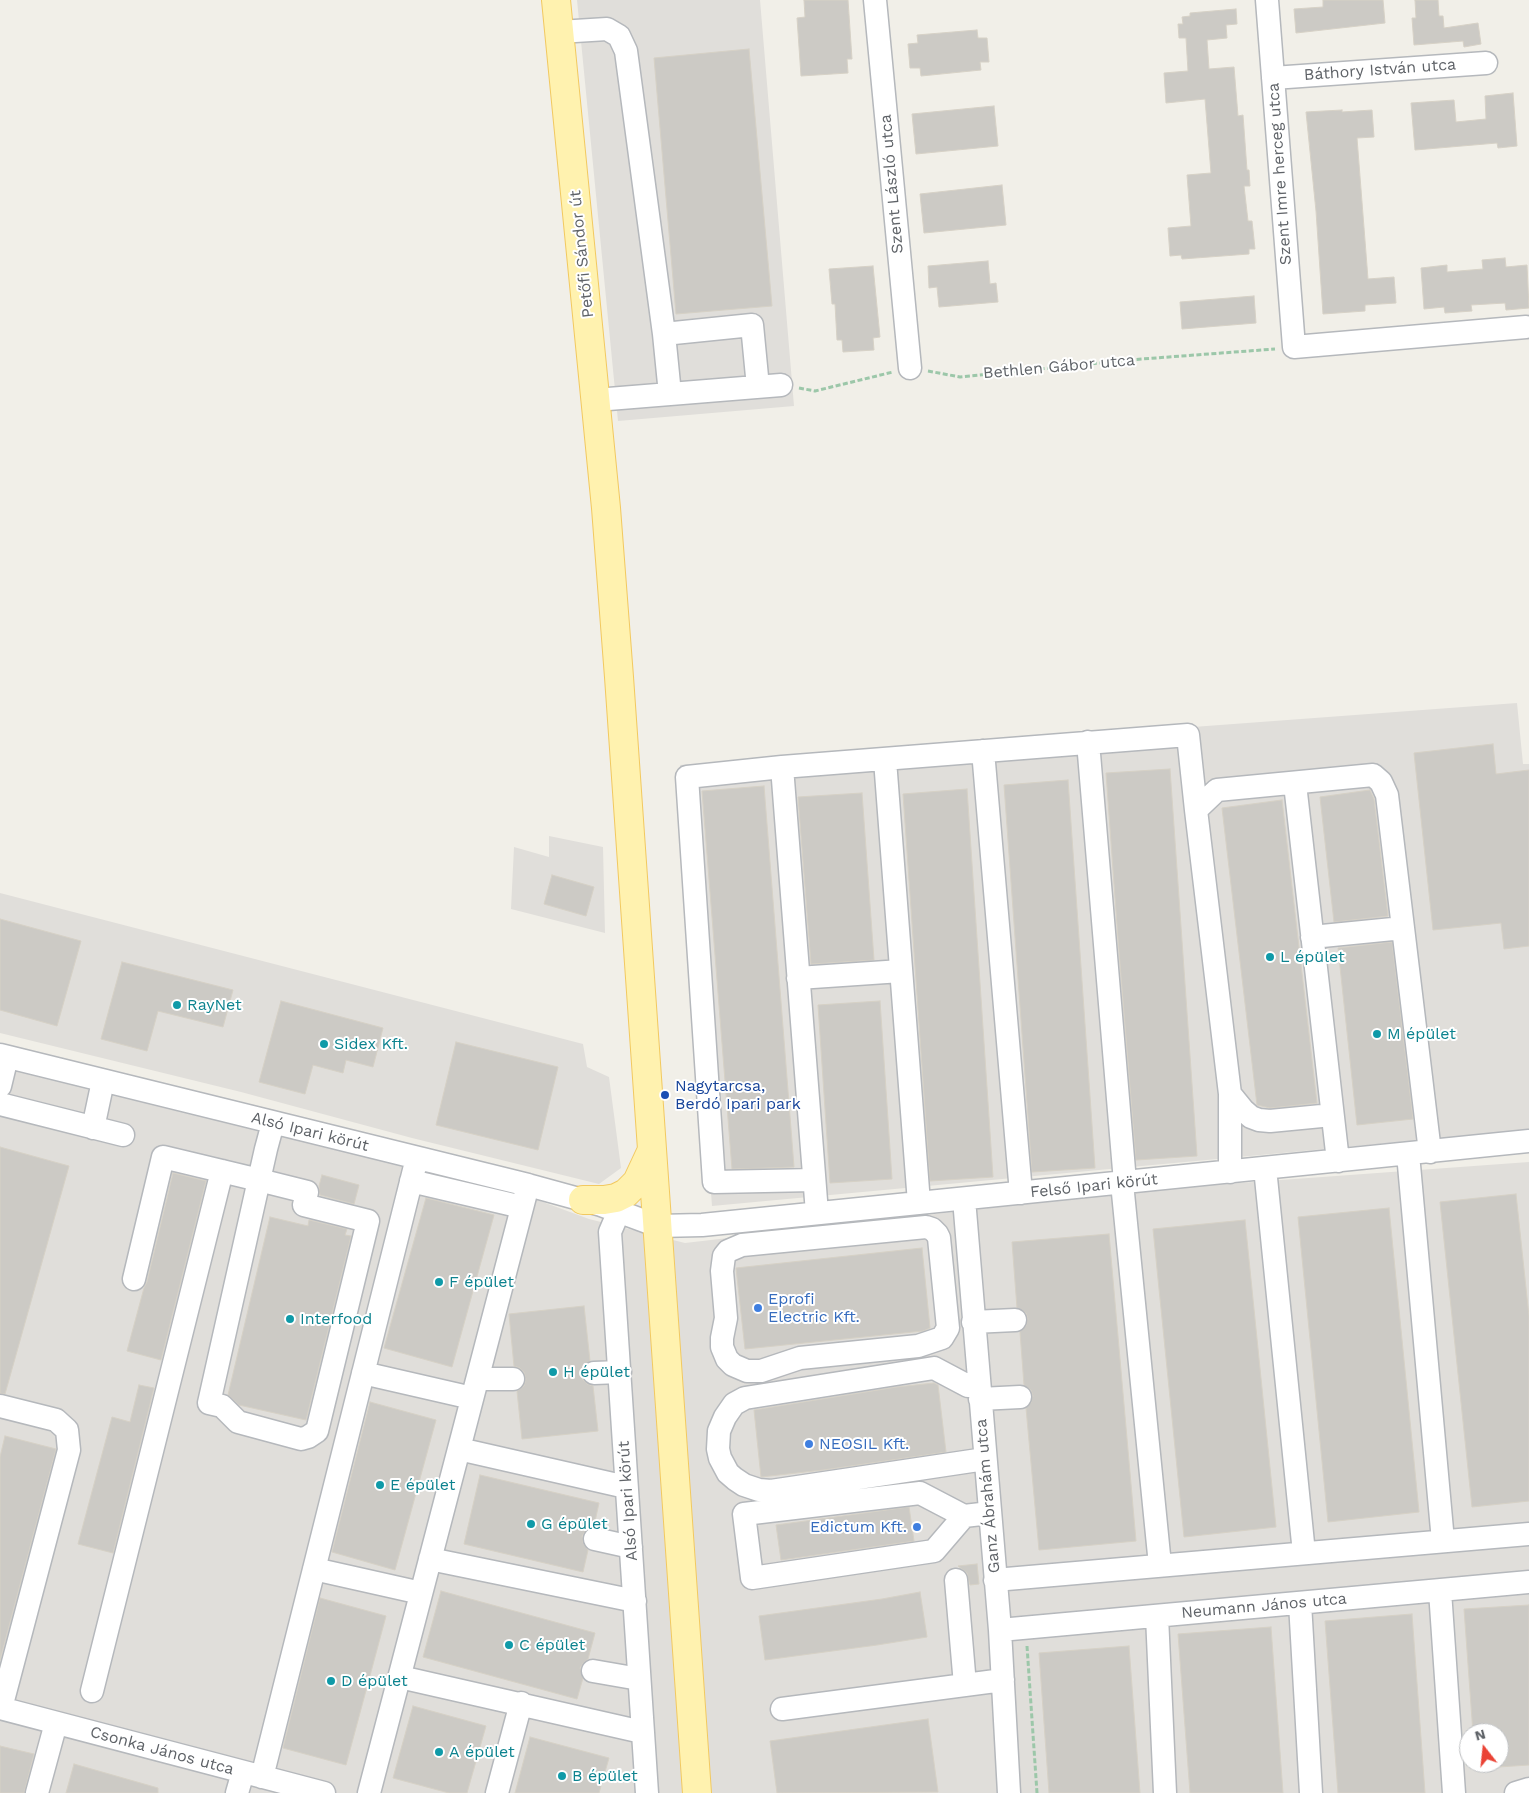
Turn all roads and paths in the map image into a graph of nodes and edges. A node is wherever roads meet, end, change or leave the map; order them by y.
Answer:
1 (556, 0) edge
2 (875, 0) edge
3 (1267, 0) edge
4 (560, 32) junction
5 (1486, 63) dead end
6 (1273, 78) junction
7 (1526, 327) dead end
8 (664, 334) junction
9 (1294, 347) junction
10 (910, 368) junction
11 (781, 385) joint
12 (758, 387) junction
13 (670, 394) junction
14 (596, 400) junction
15 (1088, 742) junction
16 (983, 752) junction
17 (885, 760) junction
18 (782, 767) junction
19 (1295, 784) junction
20 (1196, 810) junction
21 (1403, 928) junction
22 (1312, 937) junction
23 (901, 971) junction
24 (798, 978) junction
25 (3, 1056) edge
26 (103, 1081) junction
27 (0, 1086) edge
28 (1230, 1094) junction
29 (0, 1104) edge
30 (1332, 1115) junction
31 (273, 1123) junction
32 (93, 1128) junction
33 (123, 1135) dead end
34 (1529, 1142) edge
35 (653, 1148) junction
36 (1419, 1153) junction
37 (417, 1158) junction
38 (1338, 1161) junction
39 (1265, 1168) junction
40 (222, 1171) junction
41 (1230, 1172) junction
42 (259, 1180) junction
43 (814, 1180) junction
44 (411, 1181) junction
45 (1124, 1183) junction
46 (528, 1185) junction
47 (1021, 1193) junction
48 (964, 1199) junction
49 (583, 1200) junction
50 (919, 1203) junction
51 (522, 1207) junction
52 (619, 1211) junction
53 (817, 1213) junction
54 (658, 1226) junction
55 (967, 1237) junction
56 (939, 1238) junction
57 (134, 1279) dead end
58 (1015, 1320) dead end
59 (974, 1327) junction
60 (946, 1333) junction
61 (620, 1372) junction
62 (363, 1373) junction
63 (594, 1373) dead end
64 (513, 1379) dead end
65 (475, 1388) junction
66 (980, 1392) junction
67 (1020, 1397) dead end
68 (0, 1406) edge
69 (459, 1449) junction
70 (985, 1459) junction
71 (626, 1487) junction
72 (990, 1513) junction
73 (964, 1516) junction
74 (1529, 1534) edge
75 (594, 1539) dead end
76 (1443, 1541) junction
77 (631, 1547) junction
78 (1304, 1553) junction
79 (430, 1559) junction
80 (1160, 1565) junction
81 (314, 1569) junction
82 (956, 1580) dead end
83 (995, 1580) junction
84 (1529, 1582) edge
85 (1440, 1591) junction
86 (421, 1593) junction
87 (635, 1601) junction
88 (1300, 1603) junction
89 (1157, 1616) junction
90 (1026, 1628) junction
91 (1000, 1630) junction
92 (593, 1671) dead end
93 (400, 1677) junction
94 (639, 1679) junction
95 (1003, 1680) junction
96 (965, 1686) junction
97 (92, 1690) dead end
98 (521, 1703) junction
99 (0, 1708) edge
100 (782, 1709) dead end
101 (63, 1724) junction
102 (642, 1732) junction
103 (247, 1781) edge
104 (1529, 1789) edge
105 (37, 1793) edge
106 (52, 1793) edge
107 (324, 1793) edge
108 (369, 1793) edge
109 (497, 1793) edge
110 (647, 1793) edge
111 (697, 1793) edge
112 (1010, 1793) edge
113 (1037, 1793) edge
114 (1165, 1793) edge
115 (1311, 1793) edge
116 (1454, 1793) edge
117 (1516, 1793) edge

1 - 4 main road, Petőfi Sándor út
2 - 10 street, Szent László utca
3 - 6 street, Szent Imre herceg utca
4 - 8 street
4 - 14 main road, Petőfi Sándor út
5 - 6 street, Báthory István utca
6 - 9 street, Szent Imre herceg utca
7 - 9 street
8 - 12 street
8 - 13 street
9 - 10 path, Bethlen Gábor utca
10 - 11 path, Bethlen Gábor utca
11 - 12 street
12 - 13 street
13 - 14 street
14 - 35 main road, Petőfi Sándor út
15 - 16 street
15 - 20 street
15 - 45 street
16 - 17 street
16 - 47 street
17 - 18 street
17 - 23 street
18 - 24 street
18 - 43 street
19 - 20 street
19 - 21 street
19 - 22 street
20 - 28 street
21 - 22 street
21 - 36 street
22 - 30 street
23 - 24 street
23 - 50 street
24 - 43 street
25 - 26 street, Alsó Ipari körút
25 - 27 street
26 - 31 street, Alsó Ipari körút
26 - 32 street
28 - 30 street
28 - 41 street
29 - 32 street
30 - 38 street
31 - 37 street, Alsó Ipari körút
31 - 42 street
32 - 33 street
34 - 36 street, Felső Ipari körút
35 - 49 main road
35 - 54 main road, Petőfi Sándor út
36 - 38 street, Felső Ipari körút
36 - 76 street
37 - 44 street
37 - 46 street, Alsó Ipari körút
38 - 39 street, Felső Ipari körút
39 - 41 street, Felső Ipari körút
39 - 78 street
40 - 42 street
40 - 57 street
40 - 97 street
41 - 45 street, Felső Ipari körút
42 - 42 street
43 - 53 street
44 - 51 street
44 - 62 street
45 - 47 street, Felső Ipari körút
45 - 80 street
46 - 49 street, Alsó Ipari körút
46 - 51 street
47 - 48 street, Felső Ipari körút
48 - 50 street, Felső Ipari körút
48 - 55 street, Ganz Ábrahám utca
49 - 52 street, Alsó Ipari körút
50 - 53 street, Felső Ipari körút
51 - 65 street
52 - 54 street, Alsó Ipari körút
52 - 61 street, Alsó Ipari körút
53 - 54 street, Felső Ipari körút
54 - 111 main road, Petőfi Sándor út
55 - 56 street
55 - 59 street, Ganz Ábrahám utca
56 - 60 street
56 - 60 street
58 - 59 street
59 - 60 street
59 - 66 street, Ganz Ábrahám utca
61 - 63 street
61 - 71 street, Alsó Ipari körút
62 - 65 street
62 - 81 street
64 - 65 street
65 - 69 street
66 - 67 street
66 - 70 street, Ganz Ábrahám utca
66 - 70 street
68 - 99 street
69 - 71 street
69 - 79 street
70 - 72 street, Ganz Ábrahám utca
71 - 77 street, Alsó Ipari körút
72 - 73 street
72 - 83 street, Ganz Ábrahám utca
73 - 73 street
74 - 76 street
75 - 77 street
76 - 78 street
77 - 87 street, Alsó Ipari körút
78 - 80 street
79 - 86 street
79 - 87 street
80 - 83 street
81 - 86 street
81 - 103 street
82 - 96 street
83 - 91 street, Ganz Ábrahám utca
84 - 85 street, Neumann János utca
85 - 88 street, Neumann János utca
85 - 116 street
86 - 93 street
87 - 94 street, Alsó Ipari körút
88 - 89 street, Neumann János utca
88 - 115 street
89 - 90 street, Neumann János utca
89 - 114 street
90 - 91 street, Neumann János utca
90 - 113 path
91 - 95 street, Ganz Ábrahám utca
92 - 94 street
93 - 98 street
93 - 108 street
94 - 102 street, Alsó Ipari körút
95 - 96 street
95 - 112 street, Ganz Ábrahám utca
96 - 100 street
98 - 102 street
98 - 109 street
99 - 101 street, Csonka János utca
101 - 103 street, Csonka János utca
101 - 105 street
101 - 106 street
102 - 110 street, Alsó Ipari körút
103 - 107 street, Csonka János utca
104 - 117 street

